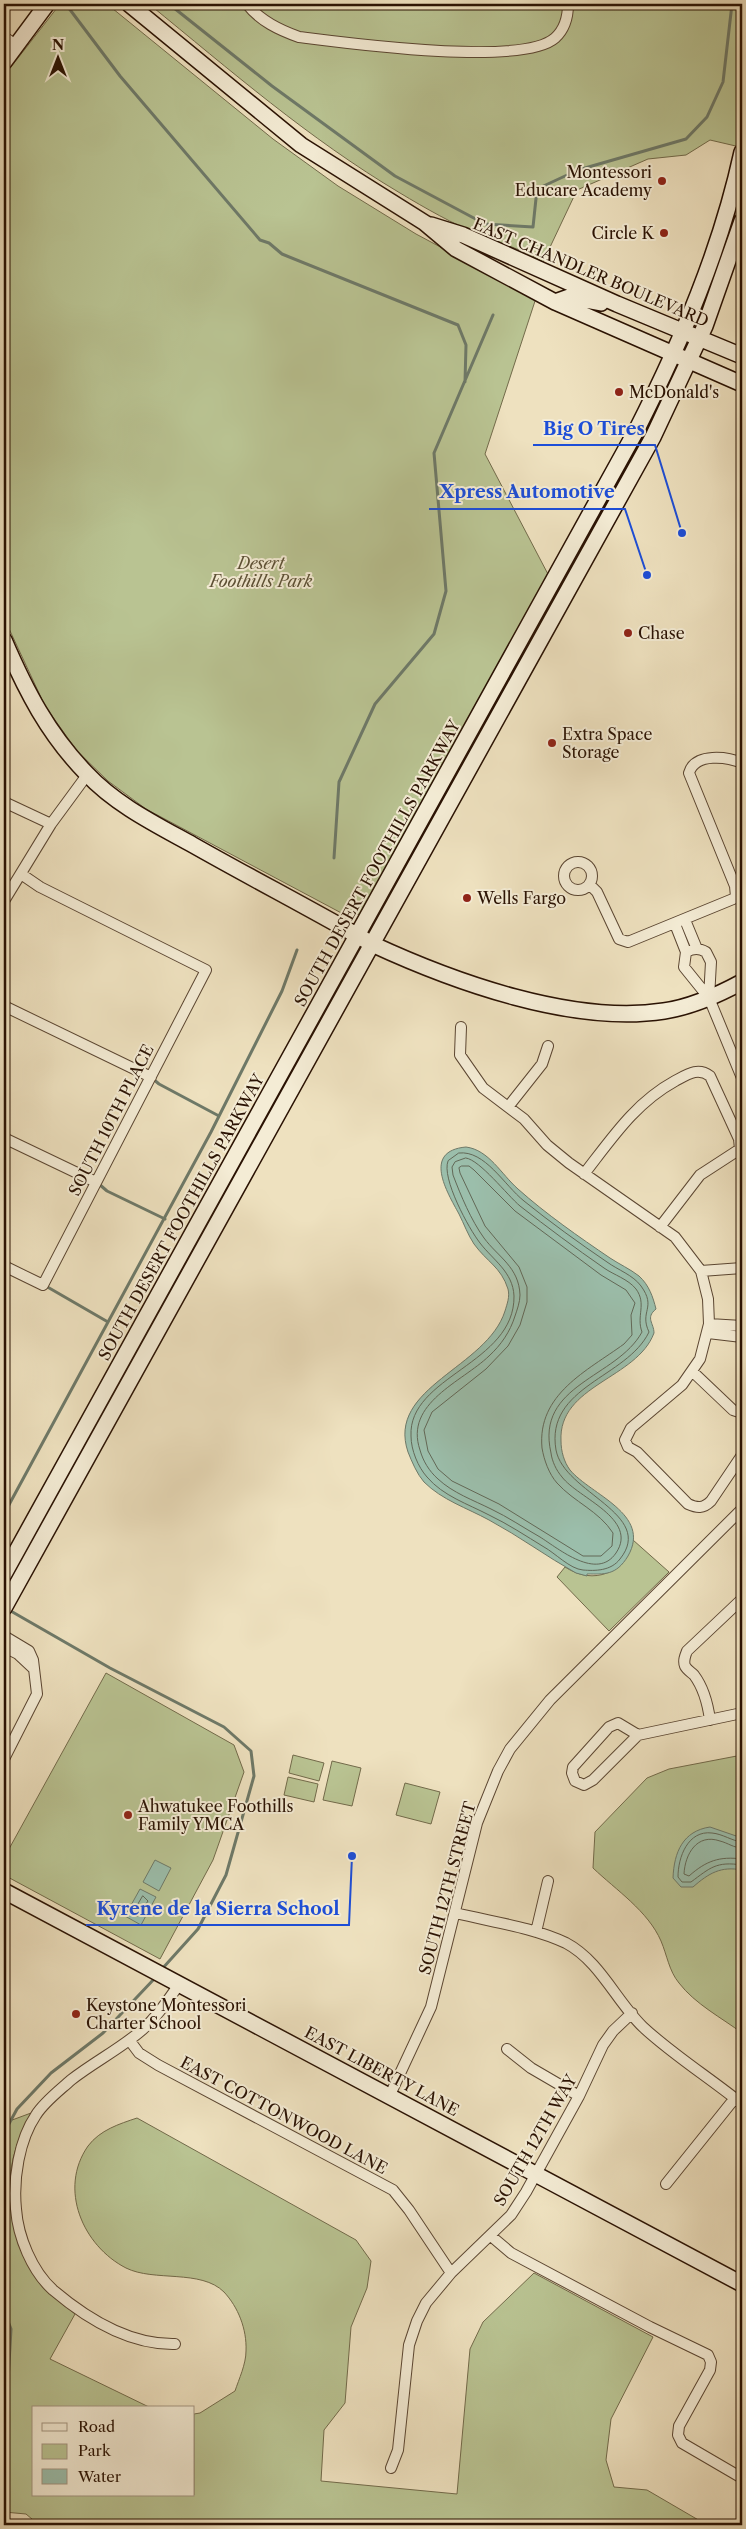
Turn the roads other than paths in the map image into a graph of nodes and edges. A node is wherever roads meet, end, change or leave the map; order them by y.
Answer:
1 (47, 4) edge
2 (129, 4) edge
3 (247, 4) edge
4 (568, 4) edge
5 (10, 41) edge
6 (4, 62) edge
7 (742, 152) edge
8 (742, 221) edge
9 (425, 223) junction
10 (554, 302) junction
11 (617, 304) junction
12 (684, 331) junction
13 (700, 338) junction
14 (674, 355) junction
15 (742, 356) edge
16 (690, 362) junction
17 (742, 384) edge
18 (4, 640) edge
19 (742, 763) edge
20 (88, 775) junction
21 (4, 802) edge
22 (51, 824) junction
23 (21, 874) junction
24 (590, 885) dead end
25 (4, 901) edge
26 (685, 920) junction
27 (675, 924) junction
28 (358, 936) junction
29 (372, 944) junction
30 (697, 949) junction
31 (686, 952) junction
32 (742, 982) edge
33 (709, 998) junction
34 (4, 1006) edge
35 (461, 1026) dead end
36 (548, 1046) dead end
37 (151, 1077) junction
38 (742, 1078) edge
39 (508, 1107) junction
40 (4, 1138) edge
41 (584, 1174) junction
42 (96, 1182) junction
43 (660, 1227) junction
44 (4, 1266) edge
45 (742, 1268) edge
46 (701, 1271) junction
47 (742, 1326) edge
48 (708, 1328) junction
49 (742, 1338) edge
50 (693, 1372) junction
51 (109, 1383) junction
52 (124, 1390) junction
53 (742, 1414) edge
54 (742, 1455) edge
55 (742, 1509) edge
56 (4, 1574) edge
57 (742, 1599) edge
58 (6, 1604) edge
59 (4, 1636) edge
60 (4, 1647) edge
61 (20, 1650) junction
62 (742, 1713) edge
63 (710, 1720) junction
64 (638, 1735) junction
65 (4, 1759) edge
66 (548, 1881) dead end
67 (4, 1891) edge
68 (456, 1913) junction
69 (536, 1932) junction
70 (176, 1981) junction
71 (632, 2013) junction
72 (130, 2041) junction
73 (507, 2049) dead end
74 (390, 2095) junction
75 (579, 2096) junction
76 (739, 2101) edge
77 (536, 2172) junction
78 (666, 2184) dead end
79 (491, 2236) junction
80 (451, 2273) junction
81 (742, 2284) edge
82 (175, 2344) dead end
83 (391, 2468) dead end
84 (742, 2478) edge

1 - 5 street
2 - 9 street, EAST CHANDLER BOULEVARD
3 - 4 street
5 - 6 street
7 - 12 street, SOUTH DESERT FOOTHILLS PARKWAY
8 - 13 street, SOUTH DESERT FOOTHILLS PARKWAY
9 - 10 street, EAST CHANDLER BOULEVARD
9 - 11 street, EAST CHANDLER BOULEVARD
10 - 11 street
10 - 14 street, EAST CHANDLER BOULEVARD
11 - 12 street, EAST CHANDLER BOULEVARD
12 - 13 street, EAST CHANDLER BOULEVARD
12 - 14 street, SOUTH DESERT FOOTHILLS PARKWAY
13 - 15 street, EAST CHANDLER BOULEVARD
13 - 16 street, SOUTH DESERT FOOTHILLS PARKWAY
14 - 16 street, EAST CHANDLER BOULEVARD
14 - 28 street, SOUTH DESERT FOOTHILLS PARKWAY
16 - 17 street, EAST CHANDLER BOULEVARD
16 - 29 street, SOUTH DESERT FOOTHILLS PARKWAY
18 - 20 street
19 - 26 street
20 - 22 street
20 - 28 street
21 - 22 street
22 - 23 street
23 - 25 street
23 - 37 street, SOUTH 10TH PLACE
24 - 27 street
26 - 27 street
26 - 30 street
27 - 31 street
28 - 29 street
28 - 51 street, SOUTH DESERT FOOTHILLS PARKWAY
29 - 33 street
29 - 52 street, SOUTH DESERT FOOTHILLS PARKWAY
30 - 31 street
30 - 33 street
31 - 33 street
32 - 33 street
33 - 38 street
34 - 37 street
35 - 39 street
36 - 39 street
37 - 42 street, SOUTH 10TH PLACE
39 - 41 street
40 - 42 street
41 - 43 street
41 - 43 street
42 - 44 street, SOUTH 10TH PLACE
43 - 46 street
45 - 46 street
46 - 48 street
47 - 48 street
48 - 49 street
48 - 50 street
50 - 53 street
50 - 54 street
51 - 52 street
51 - 56 street, SOUTH DESERT FOOTHILLS PARKWAY
52 - 58 street, SOUTH DESERT FOOTHILLS PARKWAY
55 - 68 street, SOUTH 12TH STREET
57 - 63 street
59 - 61 street
60 - 61 street
61 - 65 street
62 - 63 street
63 - 64 street
64 - 64 street
66 - 69 street
67 - 70 street, EAST LIBERTY LANE
68 - 69 street
68 - 74 street, SOUTH 12TH STREET
69 - 71 street
70 - 72 street
70 - 74 street, EAST LIBERTY LANE
71 - 75 street, SOUTH 12TH WAY
71 - 76 street
72 - 80 street, EAST COTTONWOOD LANE
72 - 82 street
73 - 75 street
74 - 77 street, EAST LIBERTY LANE
75 - 77 street, SOUTH 12TH WAY
76 - 78 street
77 - 79 street, SOUTH 12TH WAY
77 - 81 street, EAST LIBERTY LANE
79 - 80 street, SOUTH 12TH WAY
79 - 84 street
80 - 83 street, SOUTH 12TH WAY

